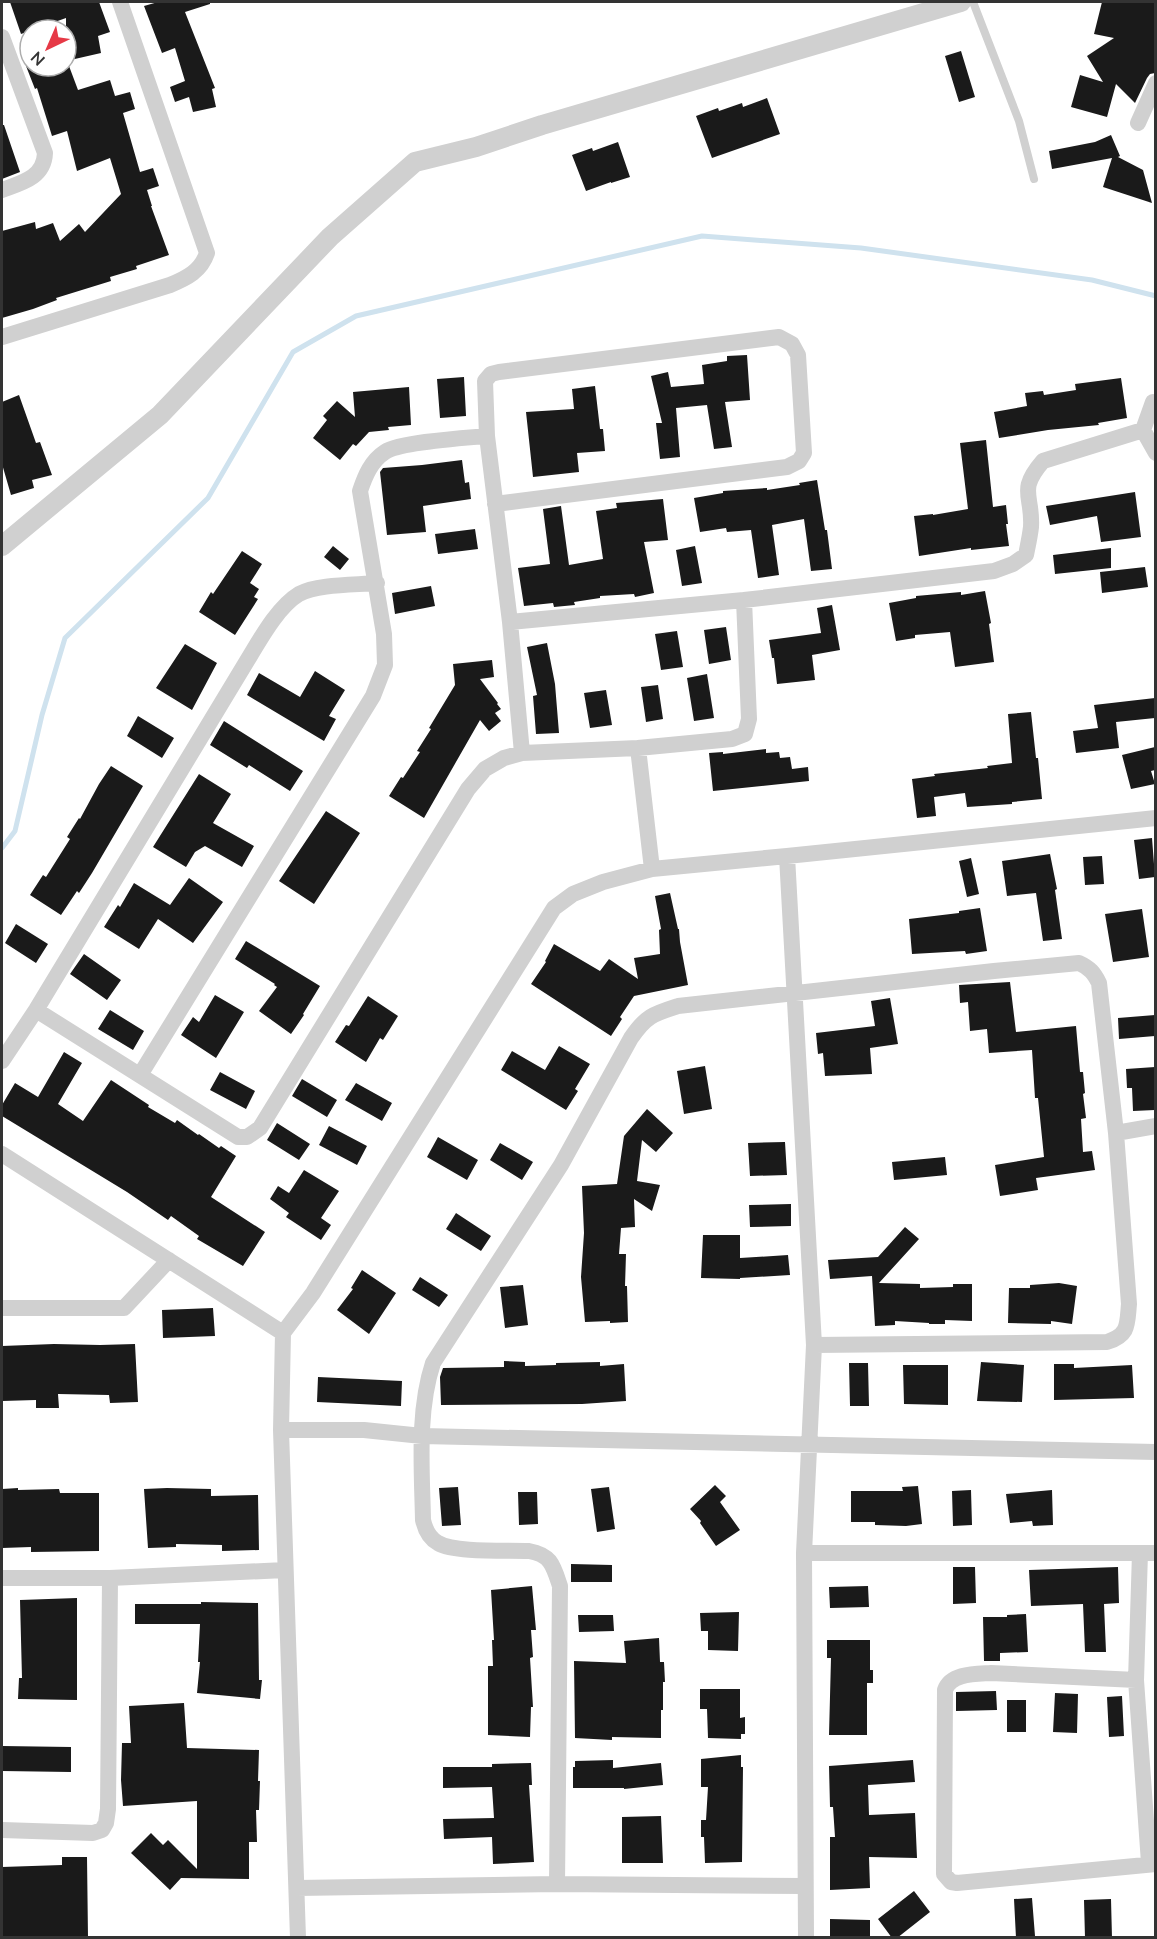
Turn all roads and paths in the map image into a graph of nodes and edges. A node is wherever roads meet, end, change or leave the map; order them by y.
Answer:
1 (120, 2) edge
2 (961, 2) edge
3 (973, 2) edge
4 (2, 37) edge
5 (1155, 83) edge
6 (1138, 123) dead end
7 (1034, 179) dead end
8 (2, 190) edge
9 (2, 337) edge
10 (1153, 402) dead end
11 (1143, 430) junction
12 (487, 436) junction
13 (1155, 453) edge
14 (495, 504) junction
15 (2, 542) edge
16 (377, 583) junction
17 (744, 600) junction
18 (510, 622) junction
19 (638, 748) junction
20 (522, 753) junction
21 (1155, 818) edge
22 (787, 856) junction
23 (652, 869) junction
24 (795, 993) junction
25 (36, 1010) junction
26 (2, 1061) edge
27 (140, 1075) junction
28 (1155, 1126) edge
29 (1116, 1133) junction
30 (2, 1154) edge
31 (169, 1260) junction
32 (2, 1308) edge
33 (283, 1333) junction
34 (814, 1345) junction
35 (281, 1430) junction
36 (422, 1436) junction
37 (808, 1445) junction
38 (1155, 1452) edge
39 (804, 1553) junction
40 (1148, 1553) edge
41 (285, 1570) junction
42 (2, 1578) edge
43 (110, 1578) junction
44 (1136, 1680) junction
45 (2, 1830) edge
46 (1152, 1864) edge
47 (557, 1884) junction
48 (804, 1886) junction
49 (297, 1888) junction
50 (298, 1938) edge
51 (806, 1938) edge

1 - 9 street
2 - 15 street
3 - 7 lane
4 - 8 street
5 - 6 street
10 - 11 street
11 - 13 street
11 - 17 street
12 - 14 street
12 - 14 street
12 - 16 street
14 - 18 street
16 - 25 street
16 - 27 street
17 - 18 street
17 - 19 street
18 - 20 street
19 - 20 street
19 - 23 street
20 - 27 street
21 - 22 street
22 - 23 street
22 - 24 street
23 - 33 street
24 - 29 street
24 - 34 street
24 - 36 street
25 - 26 street
25 - 27 street
28 - 29 street
29 - 34 street
30 - 31 street
31 - 32 street
31 - 33 street
33 - 35 street
34 - 37 street
35 - 36 street
35 - 41 street
36 - 37 street
36 - 47 street
37 - 38 street
37 - 39 street
39 - 40 street
39 - 48 street
40 - 44 street
41 - 43 street
41 - 49 street
42 - 43 street
43 - 45 street
44 - 46 street
44 - 46 street
47 - 48 street
47 - 49 street
48 - 51 street
49 - 50 street

